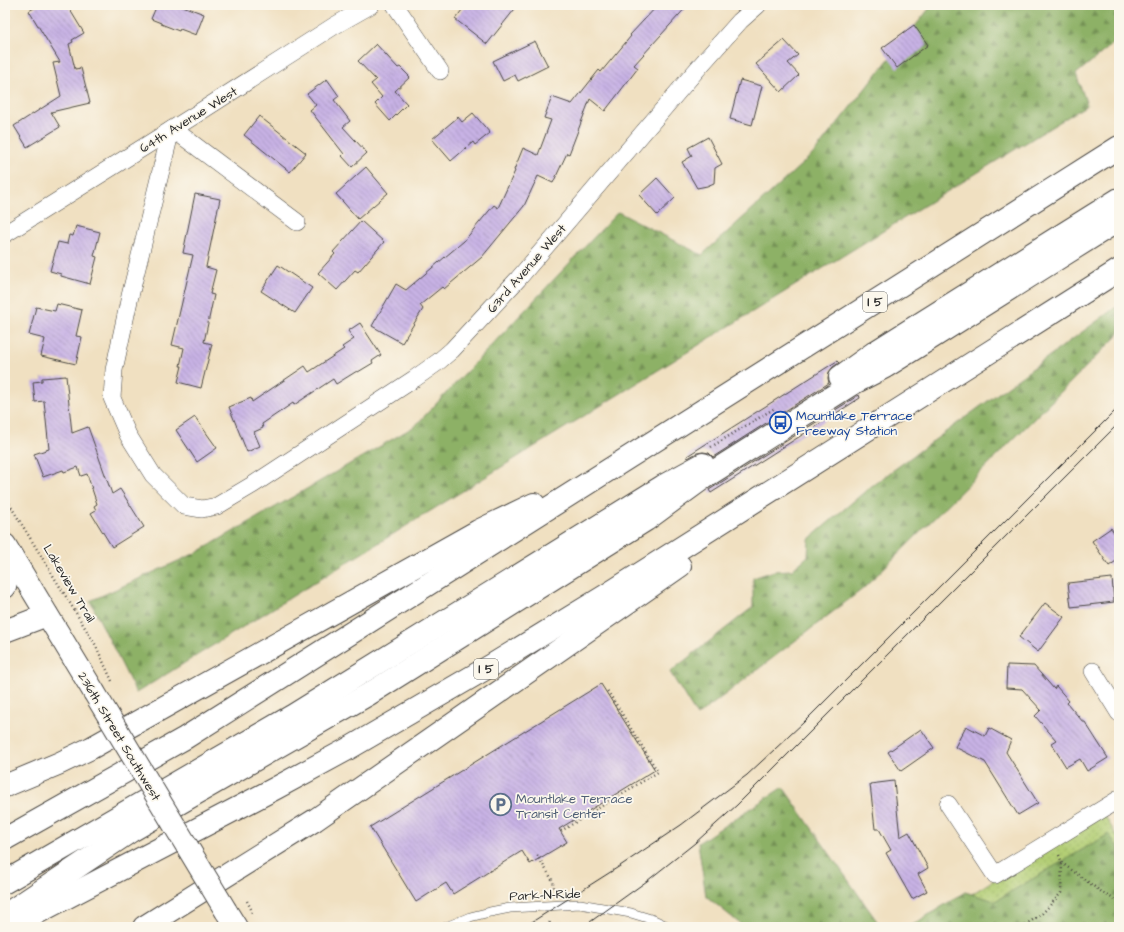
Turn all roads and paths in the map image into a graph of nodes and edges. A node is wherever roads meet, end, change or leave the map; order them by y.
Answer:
1 (371, 5) edge
2 (395, 5) edge
3 (758, 5) edge
4 (440, 71) dead end
5 (172, 129) junction
6 (1119, 147) edge
7 (1119, 199) edge
8 (1119, 220) edge
9 (297, 222) dead end
10 (5, 234) edge
11 (1119, 270) edge
12 (944, 381) junction
13 (728, 437) dead end
14 (712, 447) dead end
15 (630, 457) junction
16 (5, 497) edge
17 (5, 545) edge
18 (5, 569) edge
19 (5, 587) edge
20 (47, 615) junction
21 (5, 631) edge
22 (1093, 671) dead end
23 (113, 682) dead end
24 (607, 690) dead end
25 (1119, 713) edge
26 (5, 786) edge
27 (1119, 799) edge
28 (948, 804) dead end
29 (561, 831) dead end
30 (5, 839) edge
31 (1050, 840) junction
32 (538, 855) dead end
33 (1062, 863) junction
34 (5, 882) edge
35 (554, 888) dead end
36 (247, 901) dead end
37 (1119, 902) edge
38 (252, 911) dead end
39 (5, 915) edge
40 (231, 919) edge
41 (550, 920) dead end
42 (10, 927) edge
43 (144, 927) edge
44 (446, 927) edge
45 (549, 927) edge
46 (669, 927) edge
47 (975, 927) edge
48 (993, 927) edge
49 (1022, 927) edge

1 - 5 street, 64th Avenue West
2 - 4 street
3 - 5 street, 63rd Avenue West
5 - 9 street
5 - 10 street, 64th Avenue West
6 - 15 main road, I 5
7 - 34 main road
8 - 39 main road
11 - 12 main road, I 5
12 - 42 main road, I 5
12 - 43 main road
13 - 14 path
15 - 26 main road
15 - 30 main road, I 5
16 - 23 path, Lakeview Trail
17 - 20 main road, 236th Street Southwest
18 - 19 main road
20 - 21 main road
20 - 40 main road, 236th Street Southwest, bridge
22 - 25 street
24 - 29 path
27 - 31 street
28 - 31 street
31 - 33 path
32 - 35 path
33 - 37 path
33 - 49 path
36 - 38 path
41 - 45 path
44 - 46 lane, Park-N-Ride
47 - 48 path

